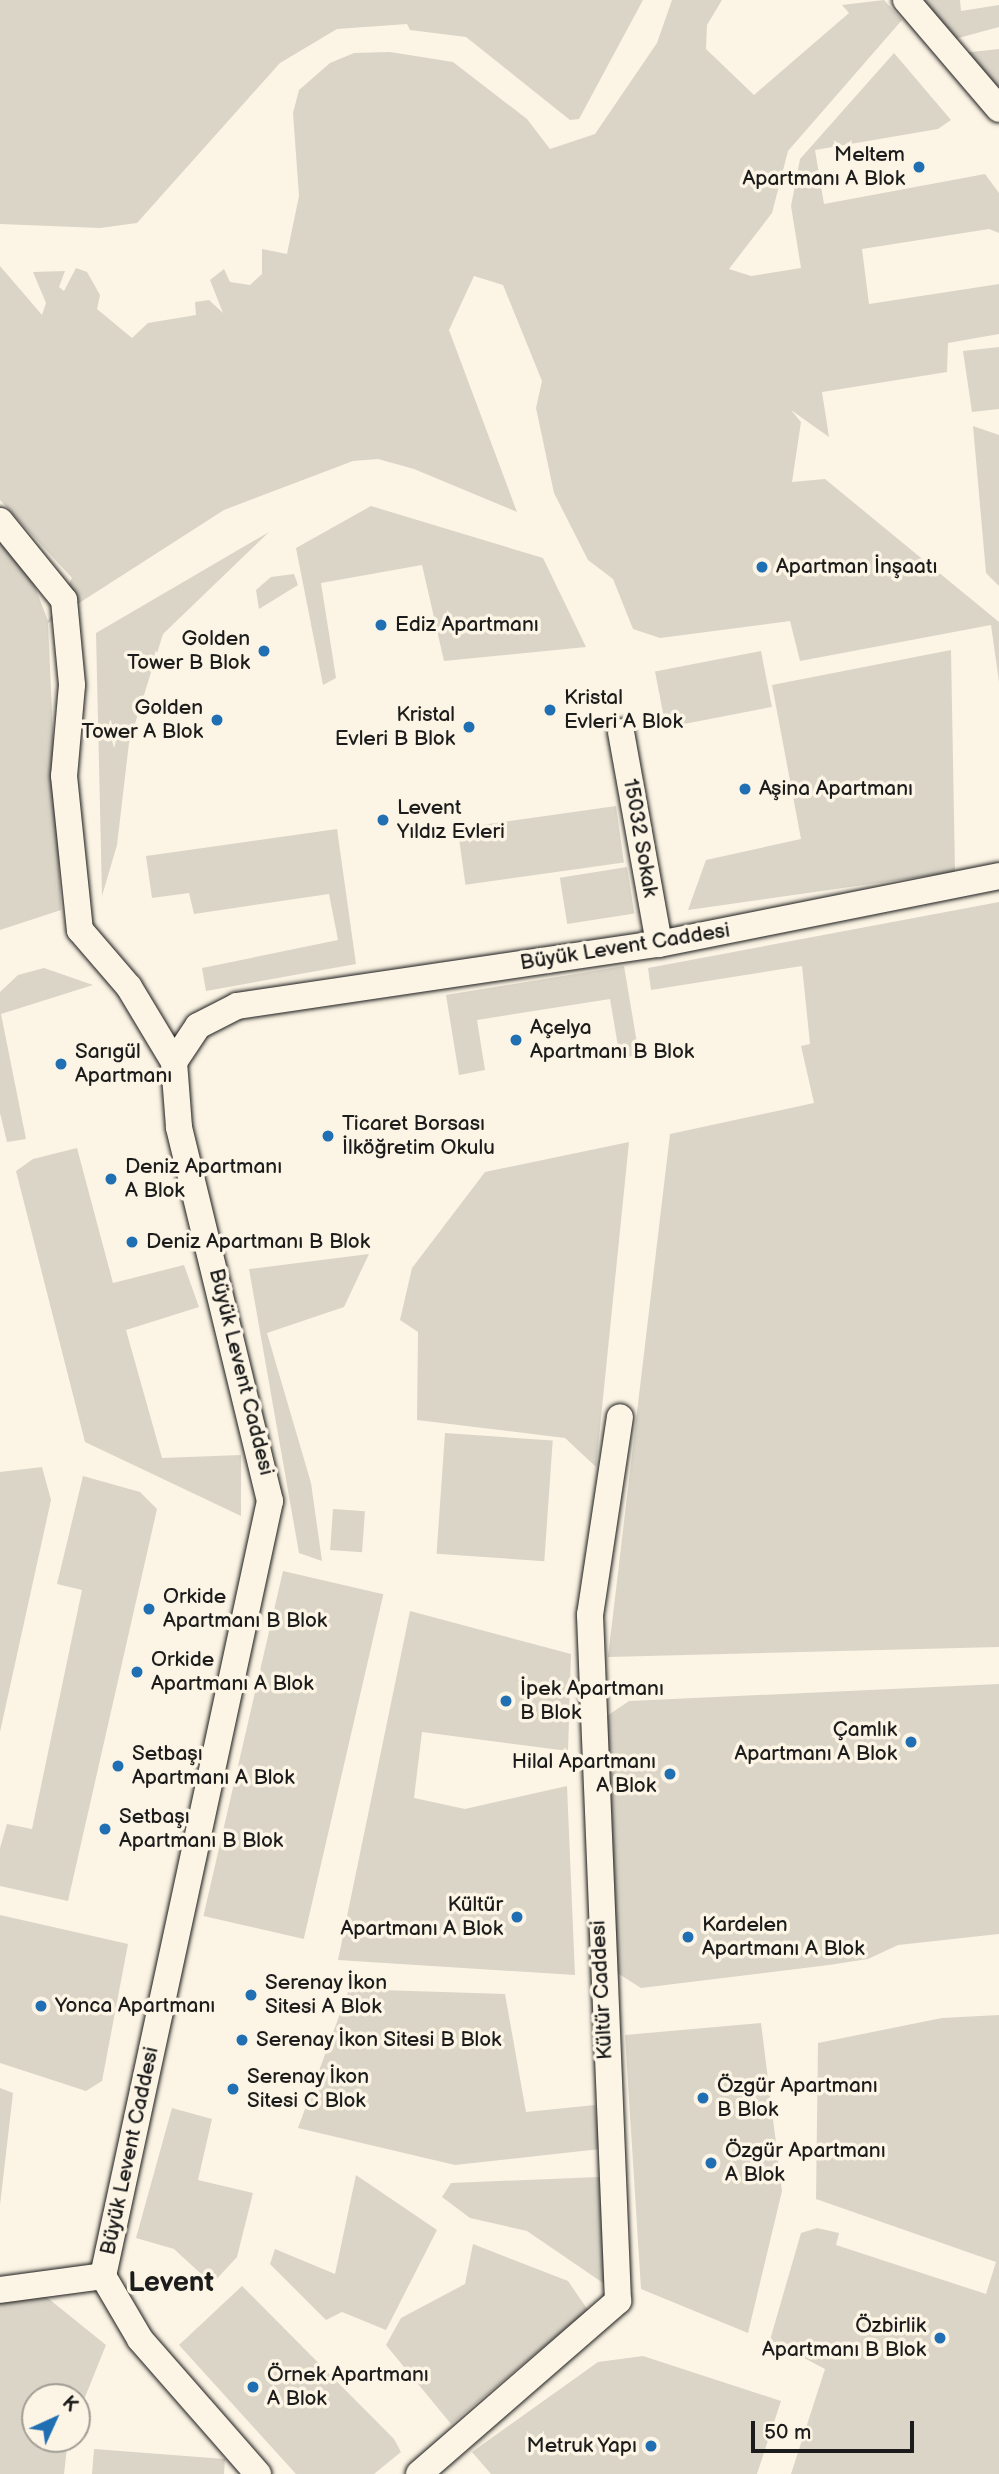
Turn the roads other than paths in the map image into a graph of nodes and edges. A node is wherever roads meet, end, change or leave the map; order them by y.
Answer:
1 (906, 0) edge
2 (999, 109) edge
3 (0, 521) edge
4 (621, 732) dead end
5 (999, 876) edge
6 (659, 944) junction
7 (174, 1062) junction
8 (620, 1417) dead end
9 (103, 2276) junction
10 (0, 2290) edge
11 (258, 2474) edge
12 (419, 2474) edge

1 - 2 street
3 - 7 street
4 - 6 street, 15032 Sokak
5 - 6 street, Büyük Levent Caddesi
6 - 7 street, Büyük Levent Caddesi
7 - 9 street, Büyük Levent Caddesi
8 - 12 street, Kültür Caddesi
9 - 10 street
9 - 11 street, Büyük Levent Caddesi

